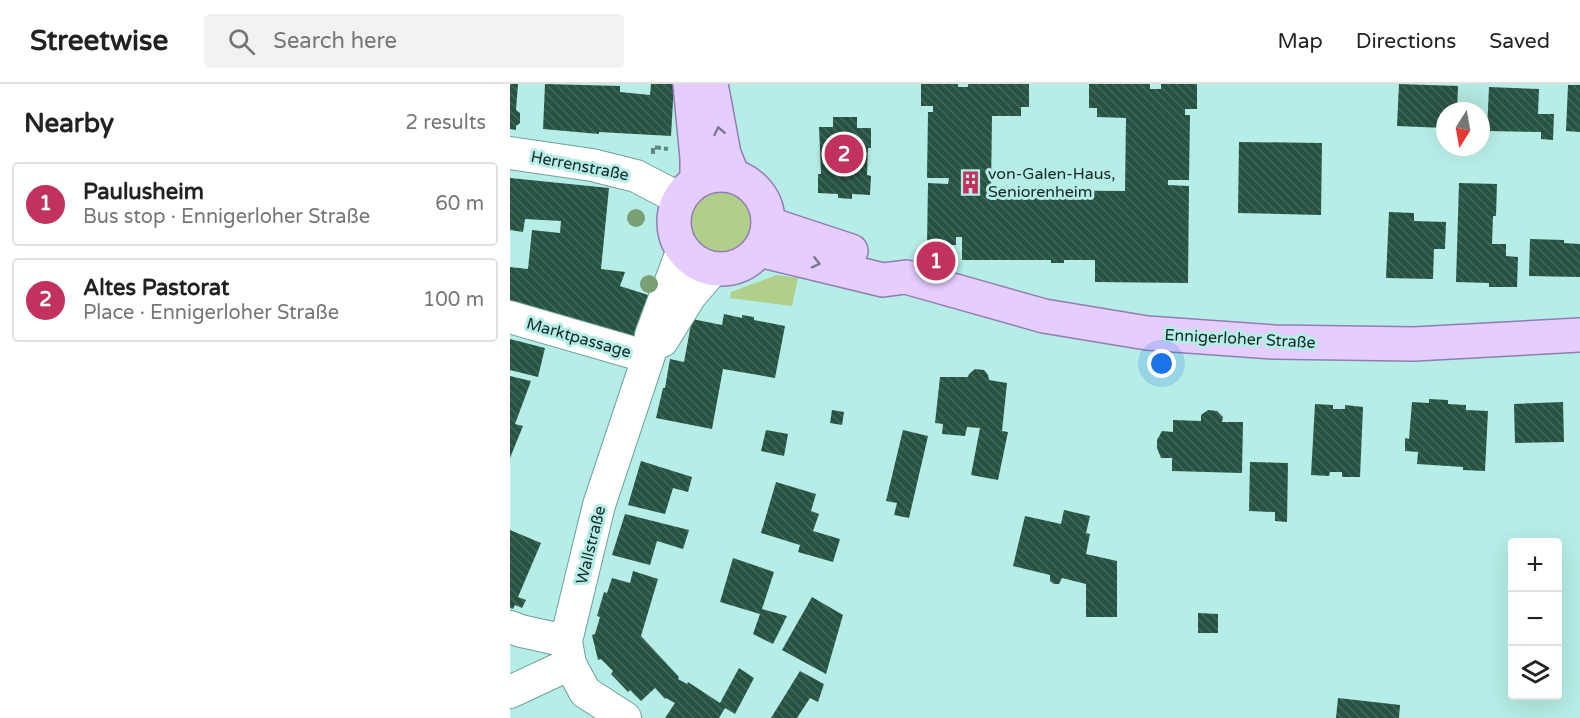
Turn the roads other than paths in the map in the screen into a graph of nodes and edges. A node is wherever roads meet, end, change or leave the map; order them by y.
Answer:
1 (690, 84) edge
2 (711, 84) edge
3 (510, 153) edge
4 (732, 176) junction
5 (688, 190) junction
6 (764, 237) junction
7 (683, 249) junction
8 (714, 268) junction
9 (510, 317) edge
10 (1580, 335) edge
11 (649, 354) junction
12 (510, 627) edge
13 (568, 653) junction
14 (510, 692) edge
15 (625, 718) edge

1 - 5 main road
4 -> 2 main road
3 - 5 street, Herrenstraße
4 - 5 main road
4 - 6 main road
5 - 7 main road
6 - 8 main road
6 - 10 main road, Ennigerloher Straße
7 - 8 main road
7 - 11 street, Wallstraße
8 - 11 street, Wallstraße
9 - 11 street, Marktpassage
11 - 13 street, Wallstraße
12 - 13 street
13 - 14 street
13 - 15 street

